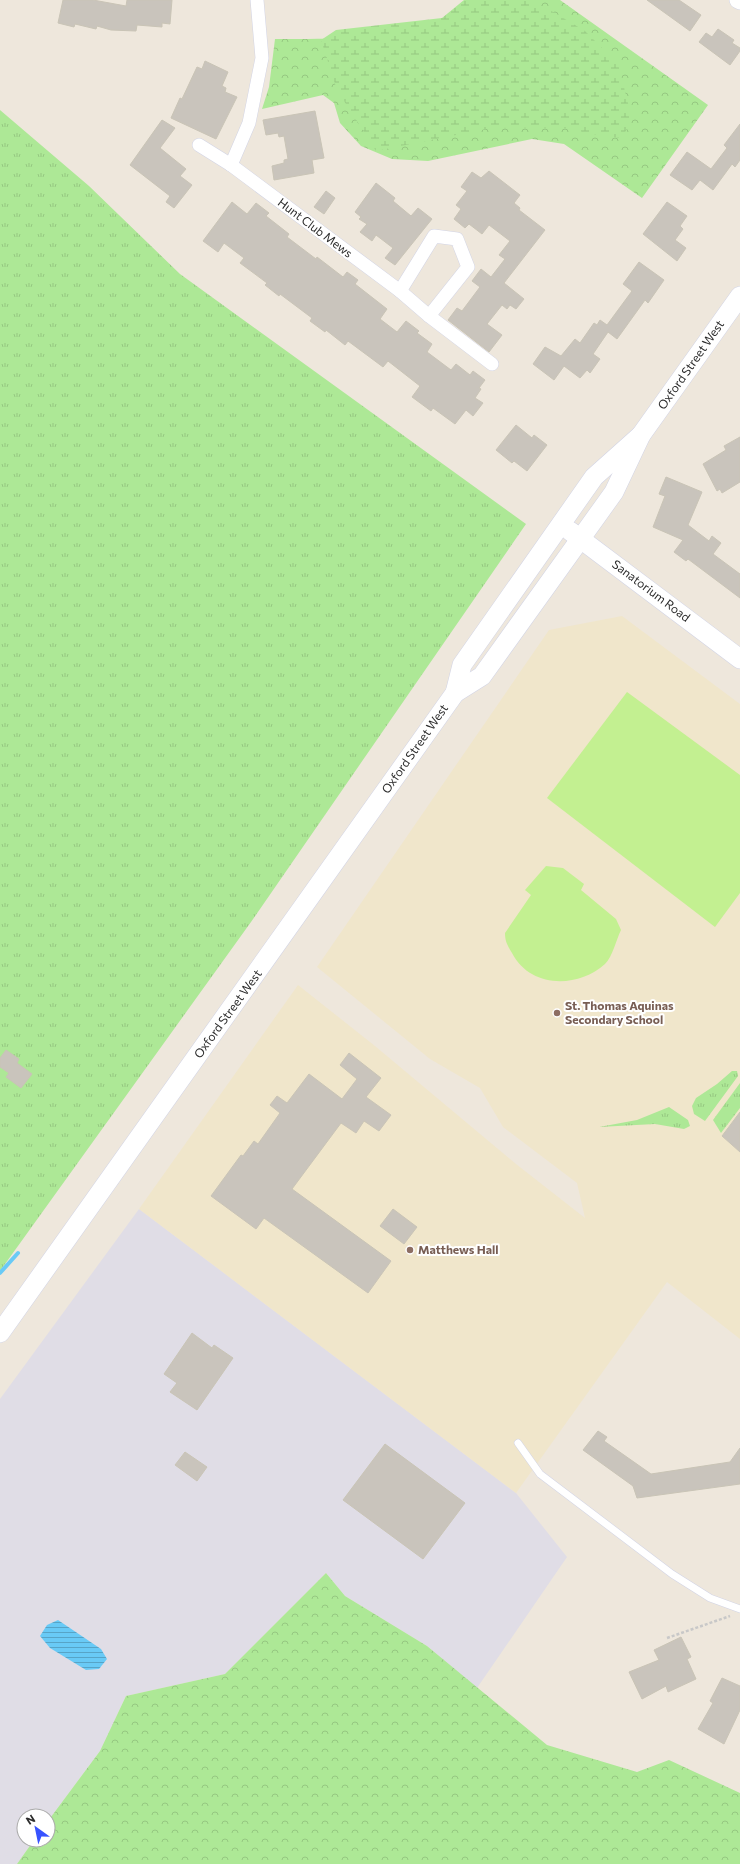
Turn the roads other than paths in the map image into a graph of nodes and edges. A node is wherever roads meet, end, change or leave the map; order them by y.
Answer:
1 (257, 0) edge
2 (199, 145) dead end
3 (231, 165) junction
4 (400, 291) junction
5 (740, 296) edge
6 (429, 316) junction
7 (492, 364) dead end
8 (641, 434) junction
9 (561, 525) junction
10 (580, 539) junction
11 (740, 659) edge
12 (455, 693) junction
13 (0, 1333) edge
14 (518, 1443) dead end
15 (740, 1609) edge

1 - 3 street
2 - 3 street, Hunt Club Mews
3 - 4 street, Hunt Club Mews
4 - 6 street, Hunt Club Mews
4 - 6 street
5 - 8 main road, Oxford Street West
6 - 7 street, Hunt Club Mews
8 - 9 main road, Oxford Street West
8 - 10 main road, Oxford Street West
9 - 10 main road, Sanatorium Road
9 - 12 main road, Oxford Street West
10 - 11 main road, Sanatorium Road
10 - 12 main road, Oxford Street West
12 - 13 main road, Oxford Street West
14 - 15 lane

